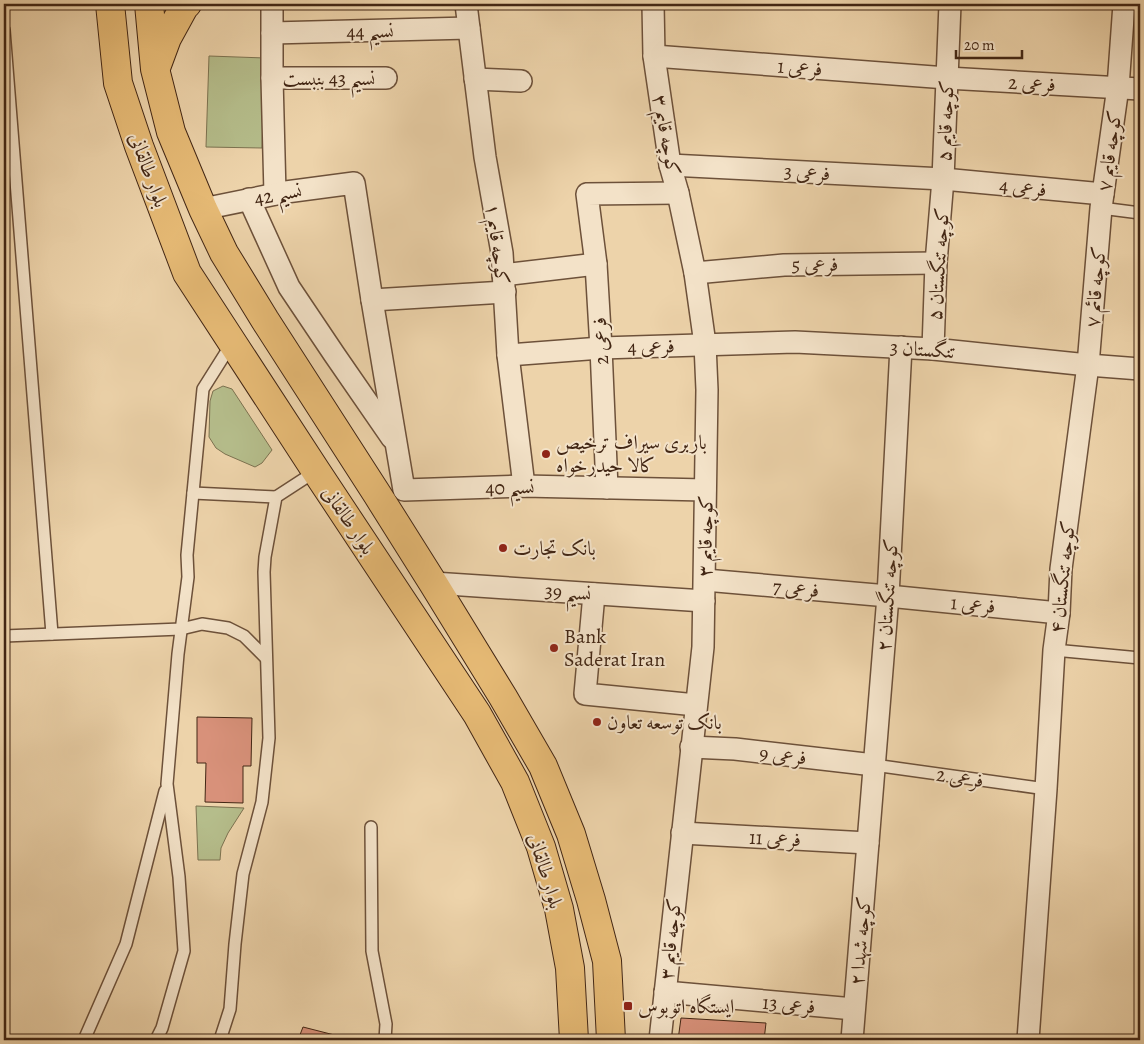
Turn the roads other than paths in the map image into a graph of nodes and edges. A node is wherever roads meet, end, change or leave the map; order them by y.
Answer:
1 (110, 4) edge
2 (149, 4) edge
3 (187, 4) edge
4 (272, 4) edge
5 (466, 4) edge
6 (653, 4) edge
7 (950, 4) edge
8 (1124, 4) edge
9 (469, 28) junction
10 (4, 30) edge
11 (272, 33) junction
12 (654, 56) junction
13 (156, 69) junction
14 (272, 78) junction
15 (386, 78) dead end
16 (947, 78) junction
17 (475, 79) junction
18 (521, 81) dead end
19 (1118, 87) junction
20 (1140, 88) edge
21 (670, 165) junction
22 (943, 179) junction
23 (678, 193) junction
24 (275, 194) junction
25 (249, 199) junction
26 (1102, 202) junction
27 (203, 209) junction
28 (1140, 213) edge
29 (936, 262) junction
30 (596, 264) junction
31 (695, 273) junction
32 (504, 284) junction
33 (372, 300) junction
34 (265, 320) junction
35 (233, 341) junction
36 (705, 344) junction
37 (901, 347) junction
38 (601, 348) junction
39 (933, 349) junction
40 (508, 355) junction
41 (1088, 365) junction
42 (1140, 369) edge
43 (396, 444) junction
44 (348, 449) junction
45 (316, 470) junction
46 (524, 486) junction
47 (606, 488) junction
48 (705, 490) junction
49 (193, 493) junction
50 (276, 497) junction
51 (433, 583) junction
52 (704, 590) junction
53 (594, 594) junction
54 (888, 596) junction
55 (1060, 612) junction
56 (181, 629) junction
57 (52, 634) junction
58 (4, 636) edge
59 (1054, 650) junction
60 (266, 658) junction
61 (1140, 658) edge
62 (696, 705) junction
63 (692, 747) junction
64 (874, 764) junction
65 (167, 784) junction
66 (1046, 789) junction
67 (371, 827) dead end
68 (682, 833) junction
69 (868, 843) junction
70 (665, 992) junction
71 (854, 1009) junction
72 (84, 1040) edge
73 (156, 1040) edge
74 (220, 1040) edge
75 (385, 1040) edge
76 (574, 1040) edge
77 (611, 1040) edge
78 (660, 1040) edge
79 (852, 1040) edge
80 (1028, 1040) edge

1 - 35 main road, بلوار طالقانی
2 - 13 main road, بلوار طالقانی
3 - 13 main road
4 - 11 street
5 - 9 street, کوچه قایم ۱
6 - 12 street, کوچه قایم ۳
7 - 16 street, کوچه قایم ۵
8 - 19 street, کوچه قایم ۷
9 - 11 street, نسیم 44
9 - 17 street, کوچه قایم ۱
10 - 57 lane
11 - 14 street
12 - 16 street, فرعی 1
12 - 21 street, کوچه قایم ۳
13 - 27 main road, بلوار طالقانی
14 - 15 street, نسیم 43 بنبست
14 - 24 street
16 - 19 street, فرعی 2
16 - 22 street, کوچه قایم ۵
17 - 18 street
17 - 32 street, کوچه قایم ۱
19 - 20 street, فرعی 2
19 - 26 street, کوچه قایم ۷
21 - 22 street, فرعی 3
21 - 23 street, کوچه قایم ۳
22 - 26 street, فرعی 4
22 - 29 street, کوچه تنگستان ۵
23 - 30 street, فرعی 2
23 - 31 street, کوچه قایم ۳
24 - 25 street, نسیم 42
24 - 33 street, نسیم 42
25 - 27 street, نسیم 42
25 - 43 street
26 - 28 lane
26 - 41 street, کوچه قائم ۷
27 - 34 main road, بلوار طالقانی
29 - 31 street, فرعی 5
29 - 39 street, کوچه تنگستان ۵
30 - 32 street
30 - 38 street, فرعی 2
31 - 36 street, کوچه قایم ۳
32 - 33 street
32 - 40 street, کوچه قایم ۱
33 - 43 street
34 - 35 main road
34 - 44 main road, بلوار طالقانی
35 - 45 main road, بلوار طالقانی
35 - 49 lane
36 - 37 street, تنگستان 3
36 - 38 street, فرعی 4
36 - 48 street, کوچه قایم ۳
37 - 39 street, تنگستان 3
37 - 54 street, کوچه تنگستان ۲
38 - 40 street, فرعی 4
38 - 47 street, فرعی 2
39 - 41 street, تنگستان 3
40 - 46 street, کوچه قایم ۱
41 - 42 street, تنگستان 3
41 - 55 street, کوچه تنگستان ۴
43 - 46 street, نسیم 40
44 - 45 main road
44 - 51 main road, بلوار طالقانی
45 - 50 lane
45 - 76 main road, بلوار طالقانی
46 - 47 street, نسیم 40
47 - 48 street, نسیم 40
48 - 52 street, کوچه قایم ۳
49 - 50 lane
49 - 56 lane
50 - 60 lane
51 - 53 street, نسیم 39
51 - 77 main road, بلوار طالقانی
52 - 53 street, نسیم 39
52 - 54 street, فرعی 7
52 - 62 street, کوچه قایم ۳
53 - 62 street
54 - 55 street, فرعی 1
54 - 64 street, کوچه تنگستان ۲
55 - 59 street, کوچه تنگستان ۴
56 - 57 lane
56 - 60 lane
56 - 65 lane
57 - 58 lane
59 - 61 lane
59 - 66 street, کوچه تنگستان ۴
60 - 74 lane
62 - 63 street, کوچه قایم ۳
63 - 64 street, فرعی 9
63 - 68 street, کوچه قایم ۳
64 - 66 lane, فرعی 2
64 - 69 street, کوچه تنگستان ۲
65 - 72 lane
65 - 73 lane
66 - 80 street, کوچه تنگستان ۴
67 - 75 lane
68 - 69 street, فرعی 11
68 - 70 street, کوچه قایم ۳
69 - 71 street, کوچه شهدا ۲
70 - 71 street, فرعی 13
70 - 78 street, کوچه قایم ۳
71 - 79 street, کوچه شهدا ۲

